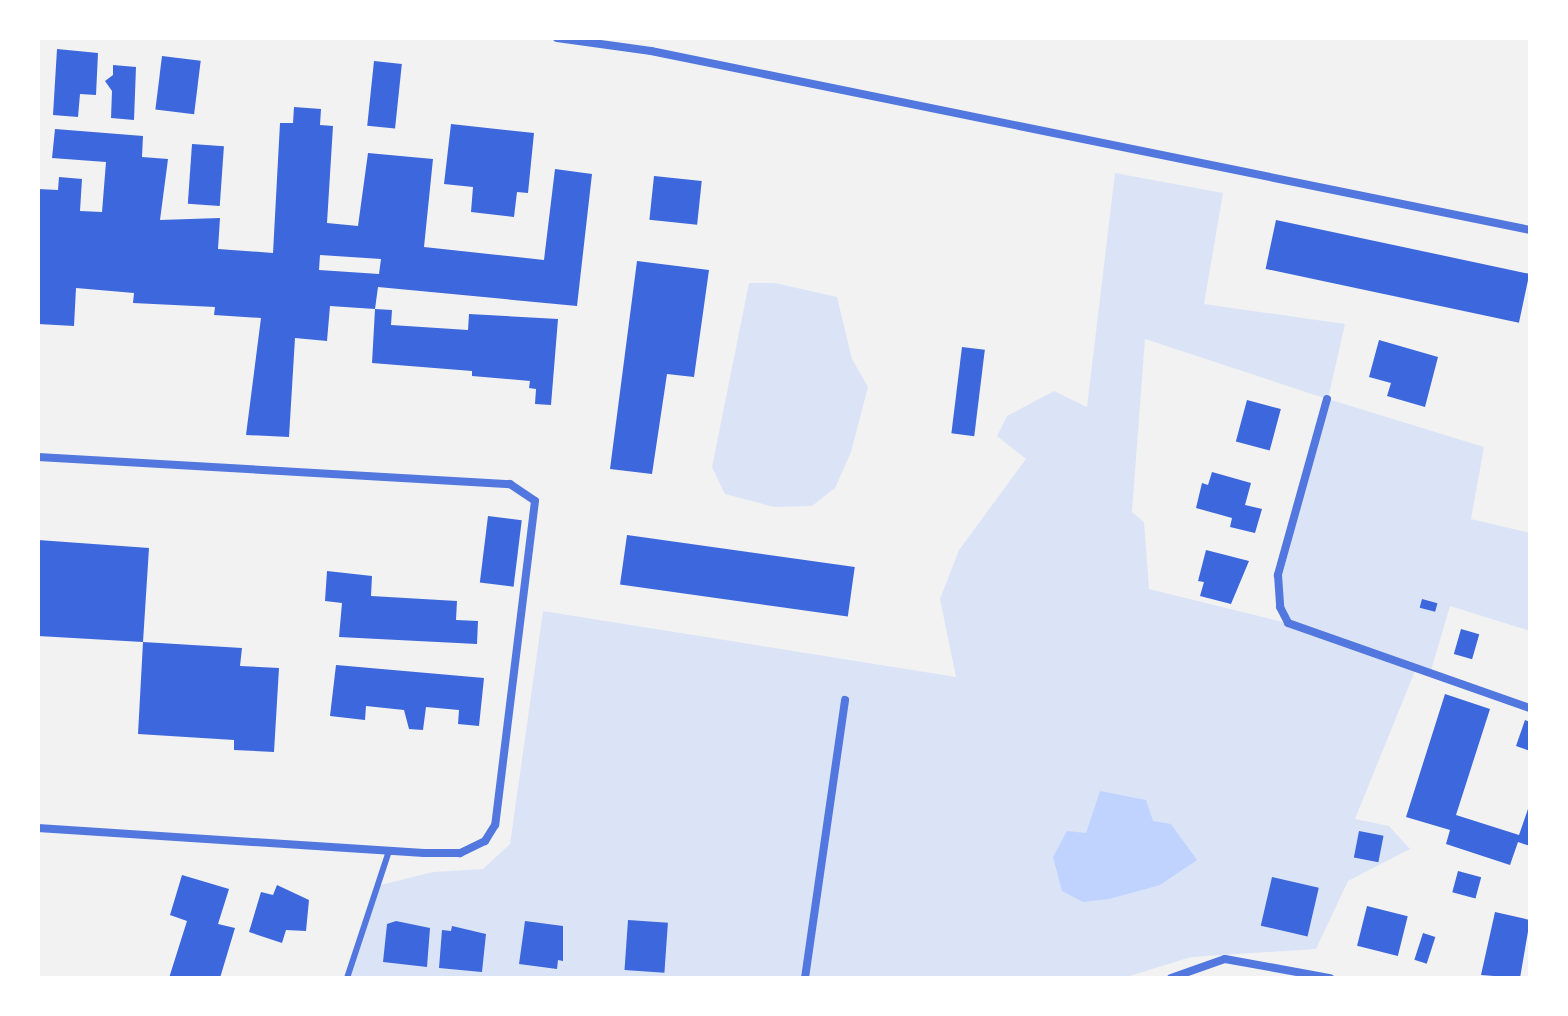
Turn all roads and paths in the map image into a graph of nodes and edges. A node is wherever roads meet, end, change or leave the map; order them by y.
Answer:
1 (557, 38) edge
2 (1530, 230) edge
3 (1327, 399) dead end
4 (38, 457) edge
5 (845, 700) dead end
6 (1530, 708) edge
7 (38, 828) edge
8 (389, 851) junction
9 (347, 978) edge
10 (805, 978) edge
11 (1171, 978) edge
12 (1330, 978) edge

1 - 2 street
3 - 6 street
4 - 8 street
5 - 10 street
7 - 8 street
8 - 9 lane
11 - 12 street

